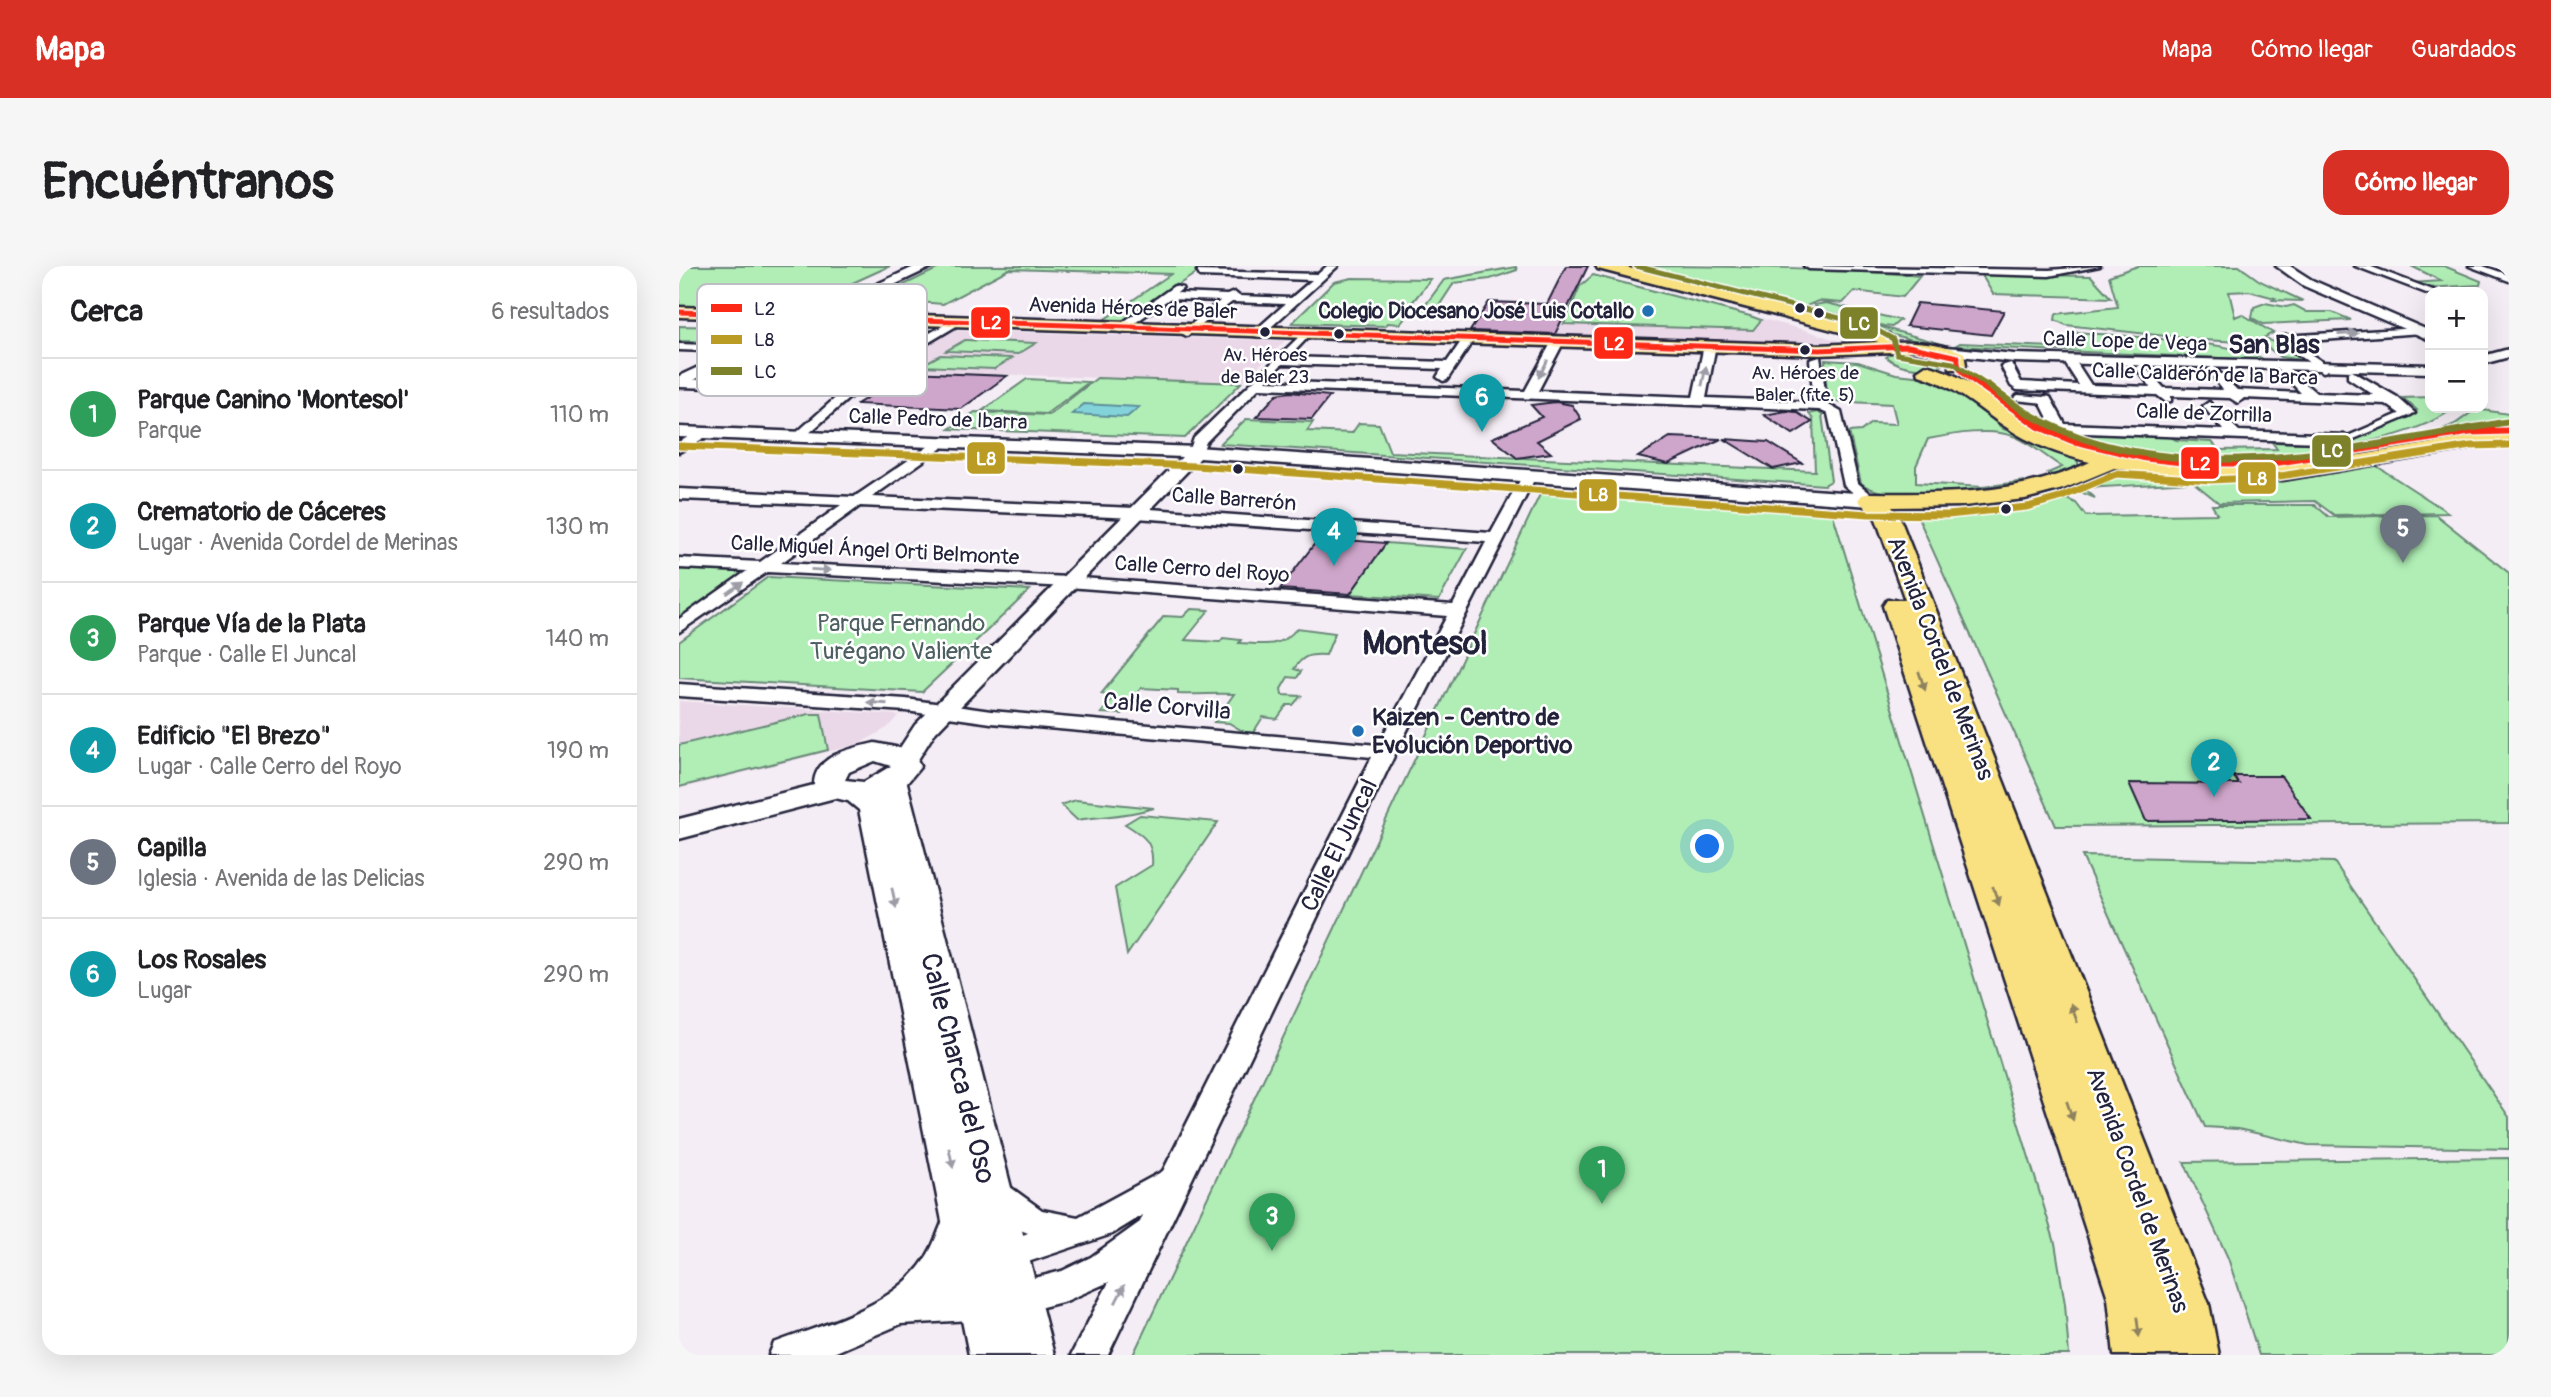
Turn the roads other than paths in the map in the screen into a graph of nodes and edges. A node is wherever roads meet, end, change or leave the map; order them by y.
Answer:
1 (908, 266) edge
2 (927, 266) edge
3 (1333, 266) edge
4 (1809, 266) edge
5 (2095, 266) edge
6 (2282, 266) edge
7 (2360, 266) edge
8 (2474, 266) edge
9 (1597, 268) edge
10 (1204, 270) edge
11 (1261, 275) junction
12 (1320, 277) junction
13 (2506, 277) edge
14 (872, 284) edge
15 (885, 284) edge
16 (2425, 289) edge
17 (1167, 296) junction
18 (1230, 299) junction
19 (1294, 301) junction
20 (679, 314) edge
21 (697, 315) edge
22 (927, 322) edge
23 (927, 324) edge
24 (952, 325) junction
25 (1120, 329) junction
26 (1190, 330) junction
27 (1258, 333) junction
28 (2424, 333) edge
29 (1305, 335) junction
30 (927, 339) edge
31 (1844, 342) junction
32 (1556, 345) junction
33 (1917, 346) junction
34 (679, 348) edge
35 (697, 349) edge
36 (1289, 350) junction
37 (1709, 350) junction
38 (2509, 352) edge
39 (1458, 354) junction
40 (1881, 355) junction
41 (2488, 359) edge
42 (1279, 360) junction
43 (1816, 360) dead end
44 (2003, 360) junction
45 (2069, 360) junction
46 (2488, 362) edge
47 (697, 367) edge
48 (2282, 367) junction
49 (1959, 368) junction
50 (2142, 368) dead end
51 (2323, 368) junction
52 (2509, 368) edge
53 (2425, 369) edge
54 (2213, 370) dead end
55 (1268, 371) junction
56 (697, 372) edge
57 (2347, 372) junction
58 (679, 375) edge
59 (1441, 378) junction
60 (679, 382) edge
61 (697, 383) edge
62 (1255, 384) junction
63 (2087, 388) junction
64 (1433, 391) junction
65 (2160, 391) junction
66 (2018, 392) junction
67 (1530, 394) junction
68 (2233, 394) junction
69 (843, 396) edge
70 (2312, 397) junction
71 (2045, 400) junction
72 (2392, 400) junction
73 (1699, 401) junction
74 (2171, 405) junction
75 (1821, 406) junction
76 (2209, 406) junction
77 (2246, 407) junction
78 (2408, 413) junction
79 (2038, 426) junction
80 (2509, 430) edge
81 (679, 432) edge
82 (706, 433) junction
83 (2235, 435) junction
84 (2509, 436) edge
85 (800, 437) junction
86 (2346, 439) joint
87 (940, 442) junction
88 (679, 448) edge
89 (1196, 452) junction
90 (2113, 460) junction
91 (2233, 465) junction
92 (1529, 476) junction
93 (679, 494) edge
94 (1870, 500) junction
95 (856, 501) junction
96 (1136, 513) junction
97 (1496, 538) junction
98 (679, 563) edge
99 (764, 567) junction
100 (1068, 582) junction
101 (1458, 611) junction
102 (679, 627) edge
103 (679, 690) edge
104 (945, 710) junction
105 (1385, 752) junction
106 (867, 779) junction
107 (679, 811) edge
108 (679, 828) edge
109 (1174, 1180) junction
110 (974, 1195) junction
111 (1100, 1224) junction
112 (1153, 1230) junction
113 (977, 1308) edge
114 (787, 1355) edge
115 (1089, 1355) edge
116 (2142, 1355) edge
117 (2190, 1355) edge

1 - 14 main road
2 - 15 main road
3 - 12 street
4 - 5 street
6 - 28 street
7 - 16 street
8 - 13 street
9 - 31 main road
9 - 33 main road
10 - 11 street
10 - 17 street
11 - 12 street
11 - 18 street
12 - 19 street
17 - 18 street
17 - 25 street
18 - 19 street
18 - 26 street
19 - 27 street
20 - 21 main road, Avenida Héroes de Baler
22 - 25 main road, Avenida Héroes de Baler
23 - 24 main road, Avenida Héroes de Baler
24 - 25 main road, Avenida Héroes de Baler
24 - 30 street
25 - 26 main road, Avenida Héroes de Baler
26 - 27 main road, Avenida Héroes de Baler
27 - 29 main road, Avenida Héroes de Baler
51 -> 28 street
29 - 31 main road, Avenida Héroes de Baler
29 - 36 street
29 - 39 main road, Avenida Héroes de Baler
31 - 40 main road, Avenida Héroes de Baler
32 - 37 main road, Avenida Héroes de Baler
32 - 39 main road, Avenida Héroes de Baler
32 -> 67 street
33 - 40 main road
33 - 49 main road
34 - 35 street
36 - 39 street
36 - 42 street
37 - 40 main road, Avenida Héroes de Baler
73 -> 37 street
38 - 41 street
39 - 42 street
39 - 59 street
40 - 49 main road
42 - 55 street
43 - 75 street
44 - 45 street, Calle Lope de Vega
44 - 49 street, Calle Lope de Vega
44 - 49 street, Calle Lope de Vega
44 - 66 street
45 - 48 street, Calle Lope de Vega
45 - 63 street
46 - 52 street
47 - 58 main road
48 - 51 street, Calle Lope de Vega
48 - 70 street
49 - 79 main road
49 - 90 main road
50 - 65 street
51 - 57 street, Calle Lope de Vega
53 - 57 street, Calle Lope de Vega
54 - 68 street
55 - 59 street
55 - 62 street
56 - 60 main road
57 - 72 street
59 - 64 street
60 - 61 street
62 - 64 street
62 - 89 street
63 - 65 street, Calle Calderón de la Barca
63 - 66 street, Calle Calderón de la Barca
64 - 67 street
65 - 68 street, Calle Calderón de la Barca
65 - 74 street
66 - 71 street
67 - 73 street
68 - 70 street, Calle Calderón de la Barca
68 - 77 street
69 - 85 street
70 - 72 street, Calle Calderón de la Barca
71 - 74 street
71 - 83 street, Calle de Zorrilla
72 - 78 street
73 - 75 street
74 - 76 street
75 - 94 street
76 - 77 street
76 - 83 street
77 - 78 street
78 - 86 street
79 - 90 main road
79 - 91 main road
80 - 91 main road
81 - 82 street, Calle Pedro de Ibarra
82 - 85 street, Calle Pedro de Ibarra
82 - 88 street
83 - 86 street, Calle de Zorrilla
84 - 90 main road
85 - 87 street, Calle Pedro de Ibarra
87 - 89 street, Calle Pedro de Ibarra
87 - 95 street
89 - 92 street, Calle Pedro de Ibarra
89 - 96 street
90 - 91 main road
90 - 94 main road
92 - 94 street, Calle Pedro de Ibarra
92 - 97 street, Calle El Juncal
93 - 95 street, Calle Barrerón
94 -> 116 main road, Avenida Cordel de Merinas
117 -> 94 main road, Avenida Cordel de Merinas
95 - 96 street, Calle Barrerón
95 - 99 street
96 - 97 street, Calle Barrerón
96 - 100 street
97 - 101 street, Calle El Juncal
98 - 99 street, Calle Miguel Ángel Orti Belmonte
99 -> 100 street, Calle Miguel Ángel Orti Belmonte
102 -> 99 street
100 - 101 street, Calle Cerro del Royo
100 - 104 street
101 - 105 street, Calle El Juncal
104 -> 103 street
104 - 105 street, Calle Corvilla
104 - 106 street
105 - 109 street, Calle El Juncal
106 - 107 main road
106 - 108 main road
106 - 110 main road, Calle Charca del Oso
109 - 111 street
109 - 112 street, Calle El Juncal
110 - 111 street
110 - 113 main road, Calle Charca del Oso
111 - 113 street
112 - 113 street
115 -> 112 street, Calle El Juncal
113 - 114 street

